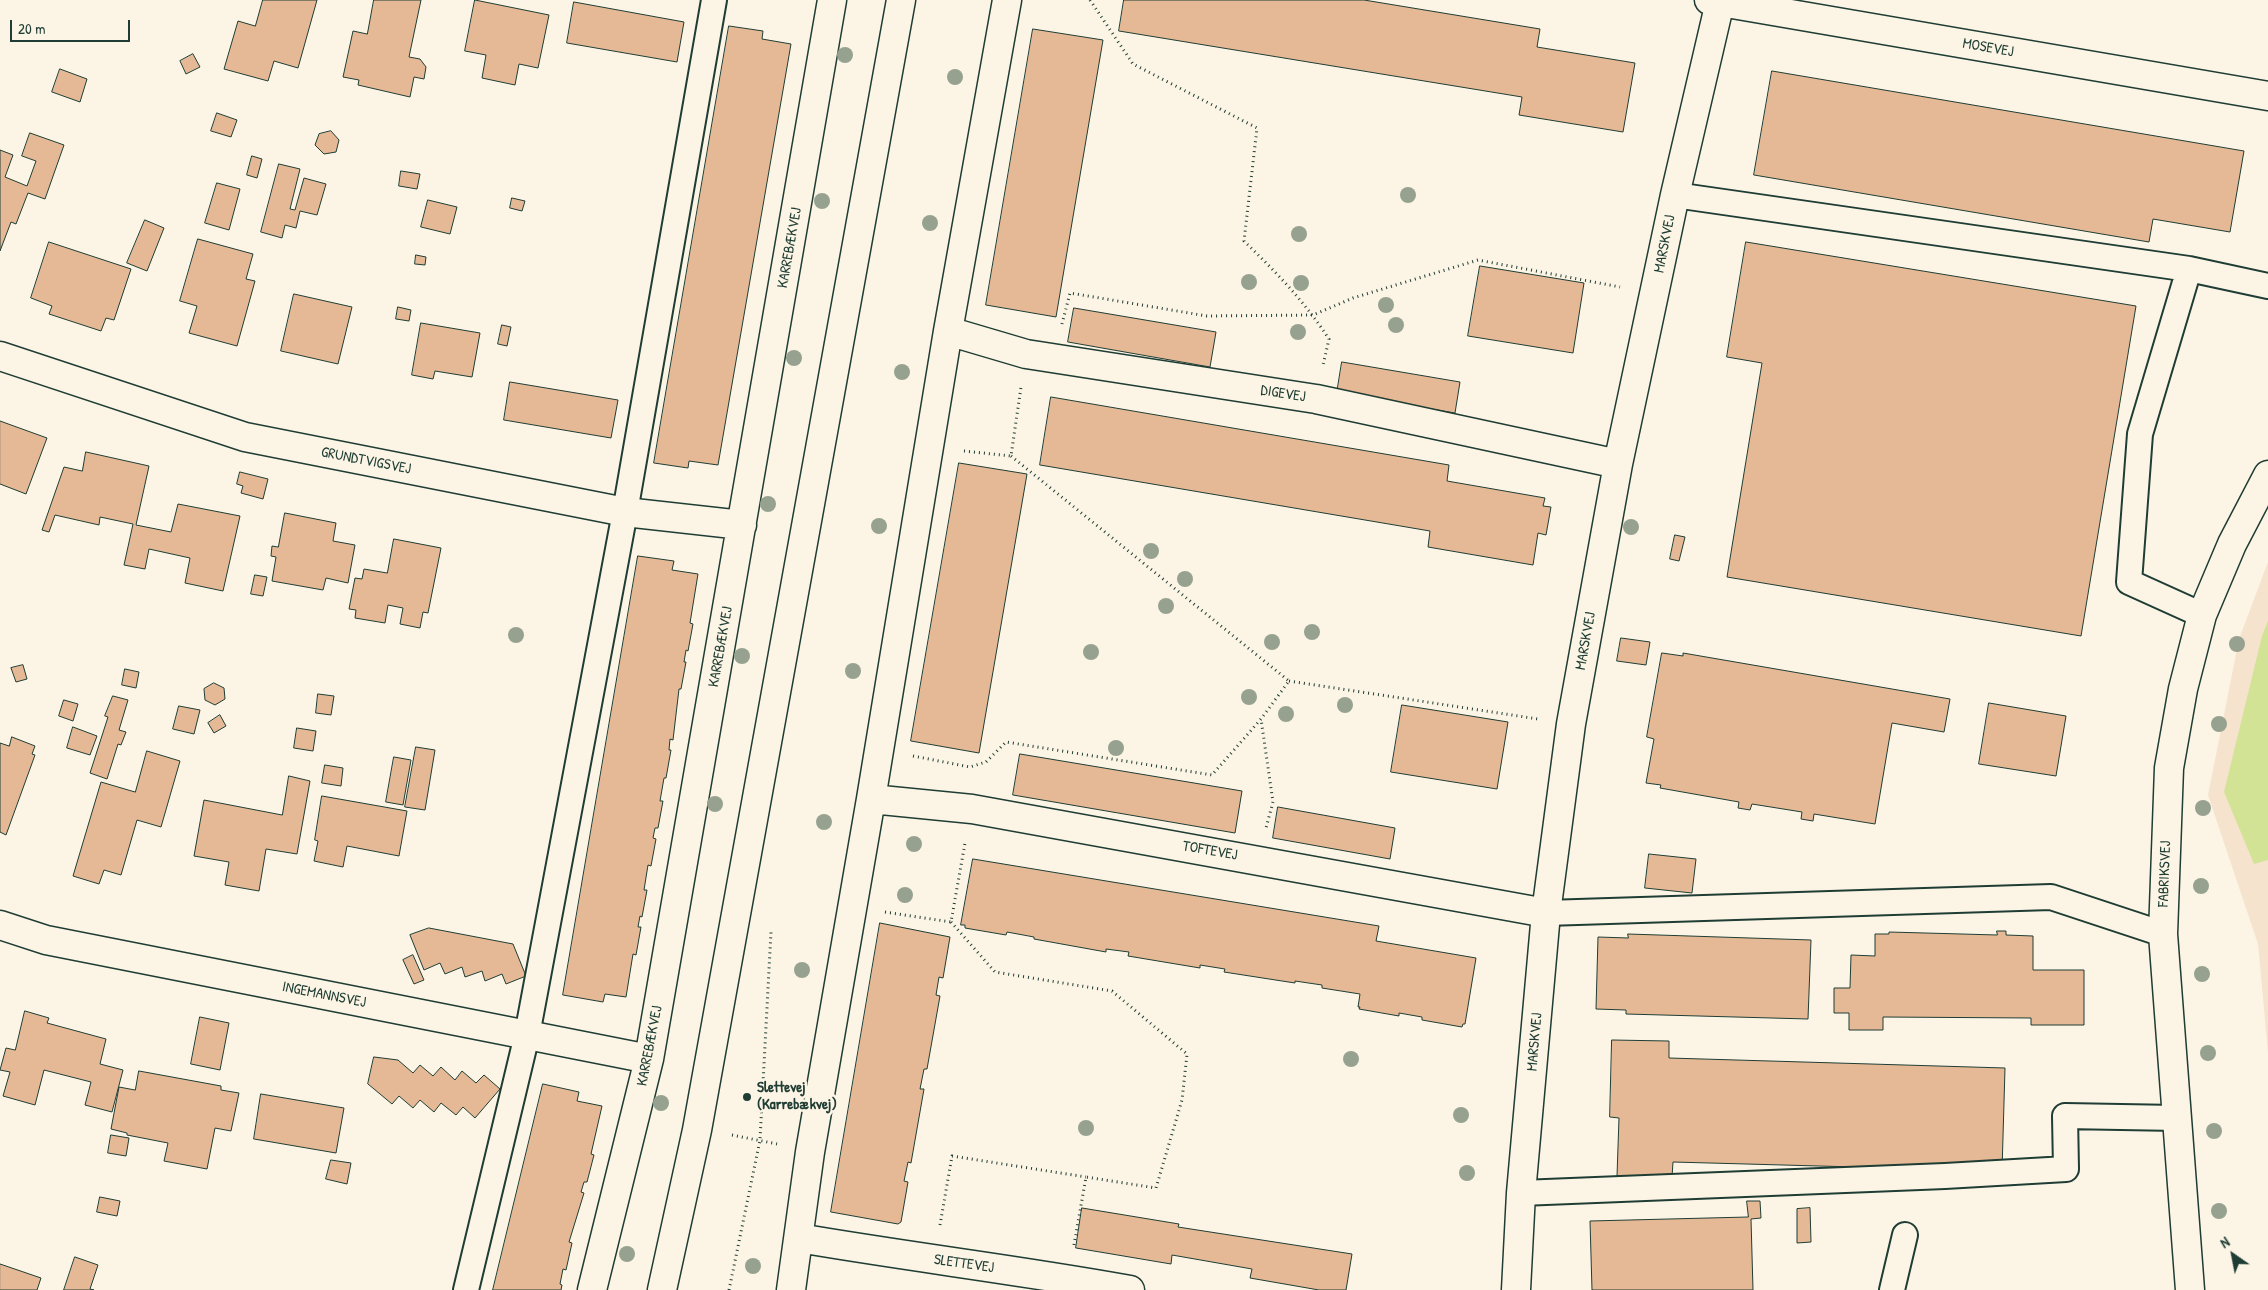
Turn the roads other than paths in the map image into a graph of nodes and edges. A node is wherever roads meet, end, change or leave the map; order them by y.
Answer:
1 (714, 0) edge
2 (832, 0) edge
3 (901, 0) edge
4 (1007, 0) edge
5 (1717, 1) edge
6 (2268, 96) edge
7 (1675, 195) junction
8 (2189, 270) junction
9 (2268, 286) edge
10 (948, 331) junction
11 (0, 356) edge
12 (1618, 464) junction
13 (2268, 475) edge
14 (626, 512) junction
15 (742, 524) junction
16 (2202, 615) junction
17 (872, 799) junction
18 (1546, 914) junction
19 (0, 925) edge
20 (2163, 934) junction
21 (527, 1035) junction
22 (649, 1059) junction
23 (2177, 1118) junction
24 (1521, 1192) junction
25 (1905, 1235) dead end
26 (799, 1238) junction
27 (466, 1290) edge
28 (592, 1290) edge
29 (662, 1290) edge
30 (791, 1290) edge
31 (1130, 1290) edge
32 (1516, 1290) edge
33 (1892, 1290) edge
34 (2190, 1290) edge

1 - 14 lane
2 - 15 street, KARREBÆKVEJ
3 - 29 street
4 - 10 street
5 - 6 street, MOSEVEJ
5 - 7 street, MARSKVEJ
7 - 8 lane
7 - 12 street, MARSKVEJ
8 - 9 lane
8 - 16 lane
10 - 12 street, DIGEVEJ
10 - 17 street
11 - 14 street, GRUNDTVIGSVEJ
12 - 18 street, MARSKVEJ
13 - 16 street, FABRIKSVEJ
14 - 15 street, GRUNDTVIGSVEJ
14 - 21 lane
15 - 22 street, KARREBÆKVEJ
16 - 20 street, FABRIKSVEJ
17 - 18 street, TOFTEVEJ
17 - 26 street
18 - 20 lane
18 - 24 street, MARSKVEJ
19 - 21 street, INGEMANNSVEJ
20 - 23 street, FABRIKSVEJ
21 - 22 street, INGEMANNSVEJ
21 - 27 lane
22 - 28 street, KARREBÆKVEJ
23 - 24 lane
23 - 34 street, FABRIKSVEJ
24 - 32 street, MARSKVEJ
25 - 33 lane
26 - 30 street
26 - 31 street, SLETTEVEJ

